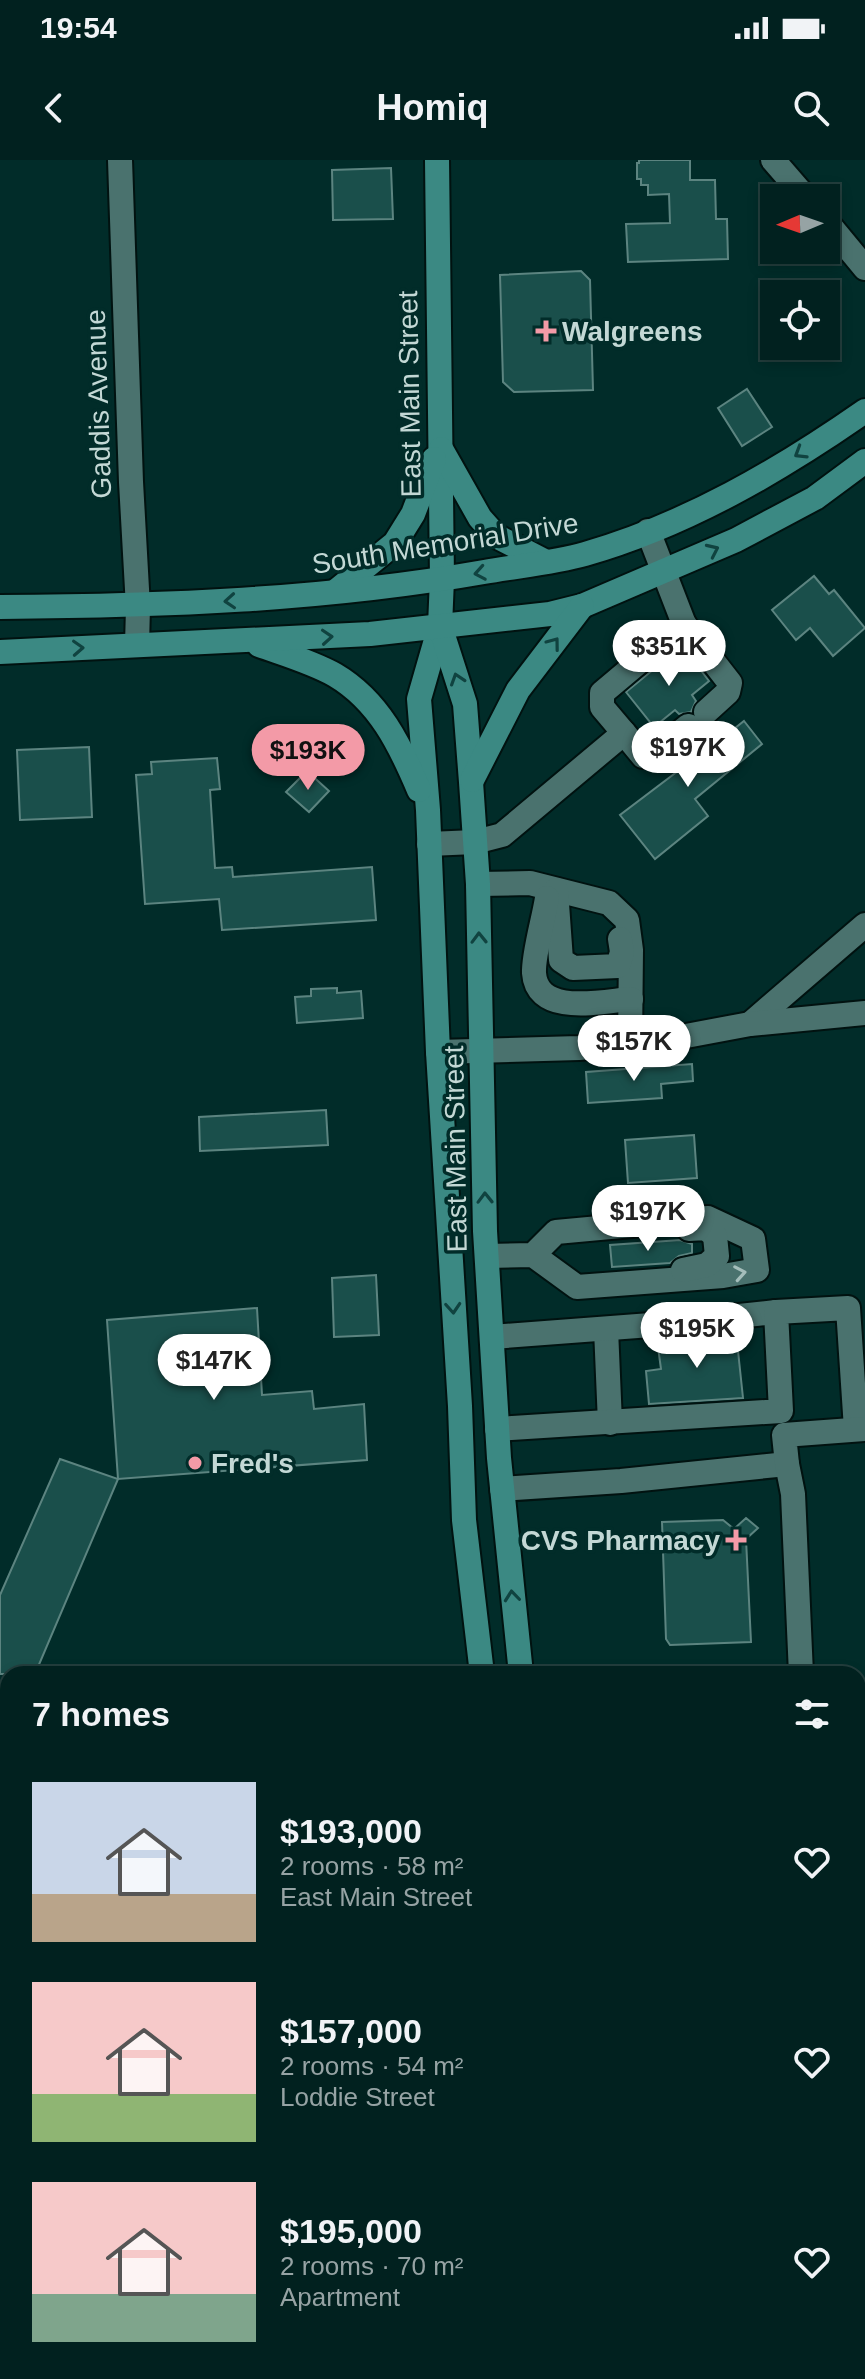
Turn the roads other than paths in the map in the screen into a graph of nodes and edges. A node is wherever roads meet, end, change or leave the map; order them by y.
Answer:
1 (120, 160) edge
2 (437, 160) edge
3 (773, 160) edge
4 (794, 184) edge
5 (840, 238) edge
6 (865, 268) edge
7 (865, 411) edge
8 (440, 445) junction
9 (865, 461) edge
10 (648, 531) junction
11 (544, 561) junction
12 (663, 573) junction
13 (442, 579) junction
14 (336, 591) junction
15 (582, 606) junction
16 (0, 607) edge
17 (138, 607) junction
18 (684, 624) junction
19 (440, 626) junction
20 (249, 642) junction
21 (137, 645) junction
22 (0, 652) edge
23 (624, 733) junction
24 (471, 782) junction
25 (428, 810) junction
26 (475, 842) junction
27 (429, 844) junction
28 (478, 884) junction
29 (552, 889) junction
30 (587, 897) junction
31 (865, 925) edge
32 (631, 999) junction
33 (865, 1013) edge
34 (750, 1024) junction
35 (630, 1043) junction
36 (483, 1051) junction
37 (438, 1052) junction
38 (595, 1228) junction
39 (533, 1255) junction
40 (487, 1256) junction
41 (632, 1284) junction
42 (776, 1312) junction
43 (606, 1329) junction
44 (492, 1337) junction
45 (781, 1411) junction
46 (610, 1423) junction
47 (497, 1429) junction
48 (860, 1429) edge
49 (784, 1435) junction
50 (787, 1464) junction
51 (502, 1489) junction
52 (481, 1666) edge
53 (520, 1666) edge
54 (801, 1666) edge

1 - 17 street, Gaddis Avenue
2 - 8 main road, East Main Street
3 - 4 street
5 - 6 street
7 -> 10 main road, South Memorial Drive
8 - 11 main road
8 - 13 main road, East Main Street
8 - 14 main road
12 -> 9 main road
10 - 11 main road, South Memorial Drive
10 - 12 street
11 -> 13 main road, South Memorial Drive
12 - 15 main road
12 - 18 street
13 - 14 main road, South Memorial Drive
13 - 19 main road, East Main Street
14 -> 17 main road, South Memorial Drive
15 - 19 main road
24 -> 15 main road
16 - 17 main road, South Memorial Drive
17 - 21 street, Gaddis Avenue
18 - 23 street
18 - 23 street
20 -> 19 main road
24 -> 19 main road, East Main Street
19 - 25 main road, East Main Street
20 - 21 main road
20 - 25 main road
22 -> 21 main road
23 - 26 street
24 - 26 main road, East Main Street
25 - 27 main road, East Main Street
26 - 27 street
26 - 28 main road, East Main Street
27 - 37 main road, East Main Street
28 - 29 street
36 -> 28 main road, East Main Street
29 - 30 street
29 - 30 street
29 - 32 street
30 - 32 street
31 - 34 street
32 - 35 street
33 - 34 street
34 - 35 street
35 - 36 street
36 - 37 street
40 -> 36 main road, East Main Street
37 -> 52 main road, East Main Street
38 - 39 street
38 - 41 street
41 -> 38 street
39 - 40 street
39 - 41 street
40 - 44 main road, East Main Street
42 - 43 street
42 - 45 street
42 - 48 street
43 - 44 street
43 - 46 street
44 - 47 main road, East Main Street
45 - 46 street
45 - 49 street
46 - 47 street
47 - 51 main road, East Main Street
48 - 49 street
49 - 50 street
50 - 51 street
50 - 54 street
53 -> 51 main road, East Main Street

